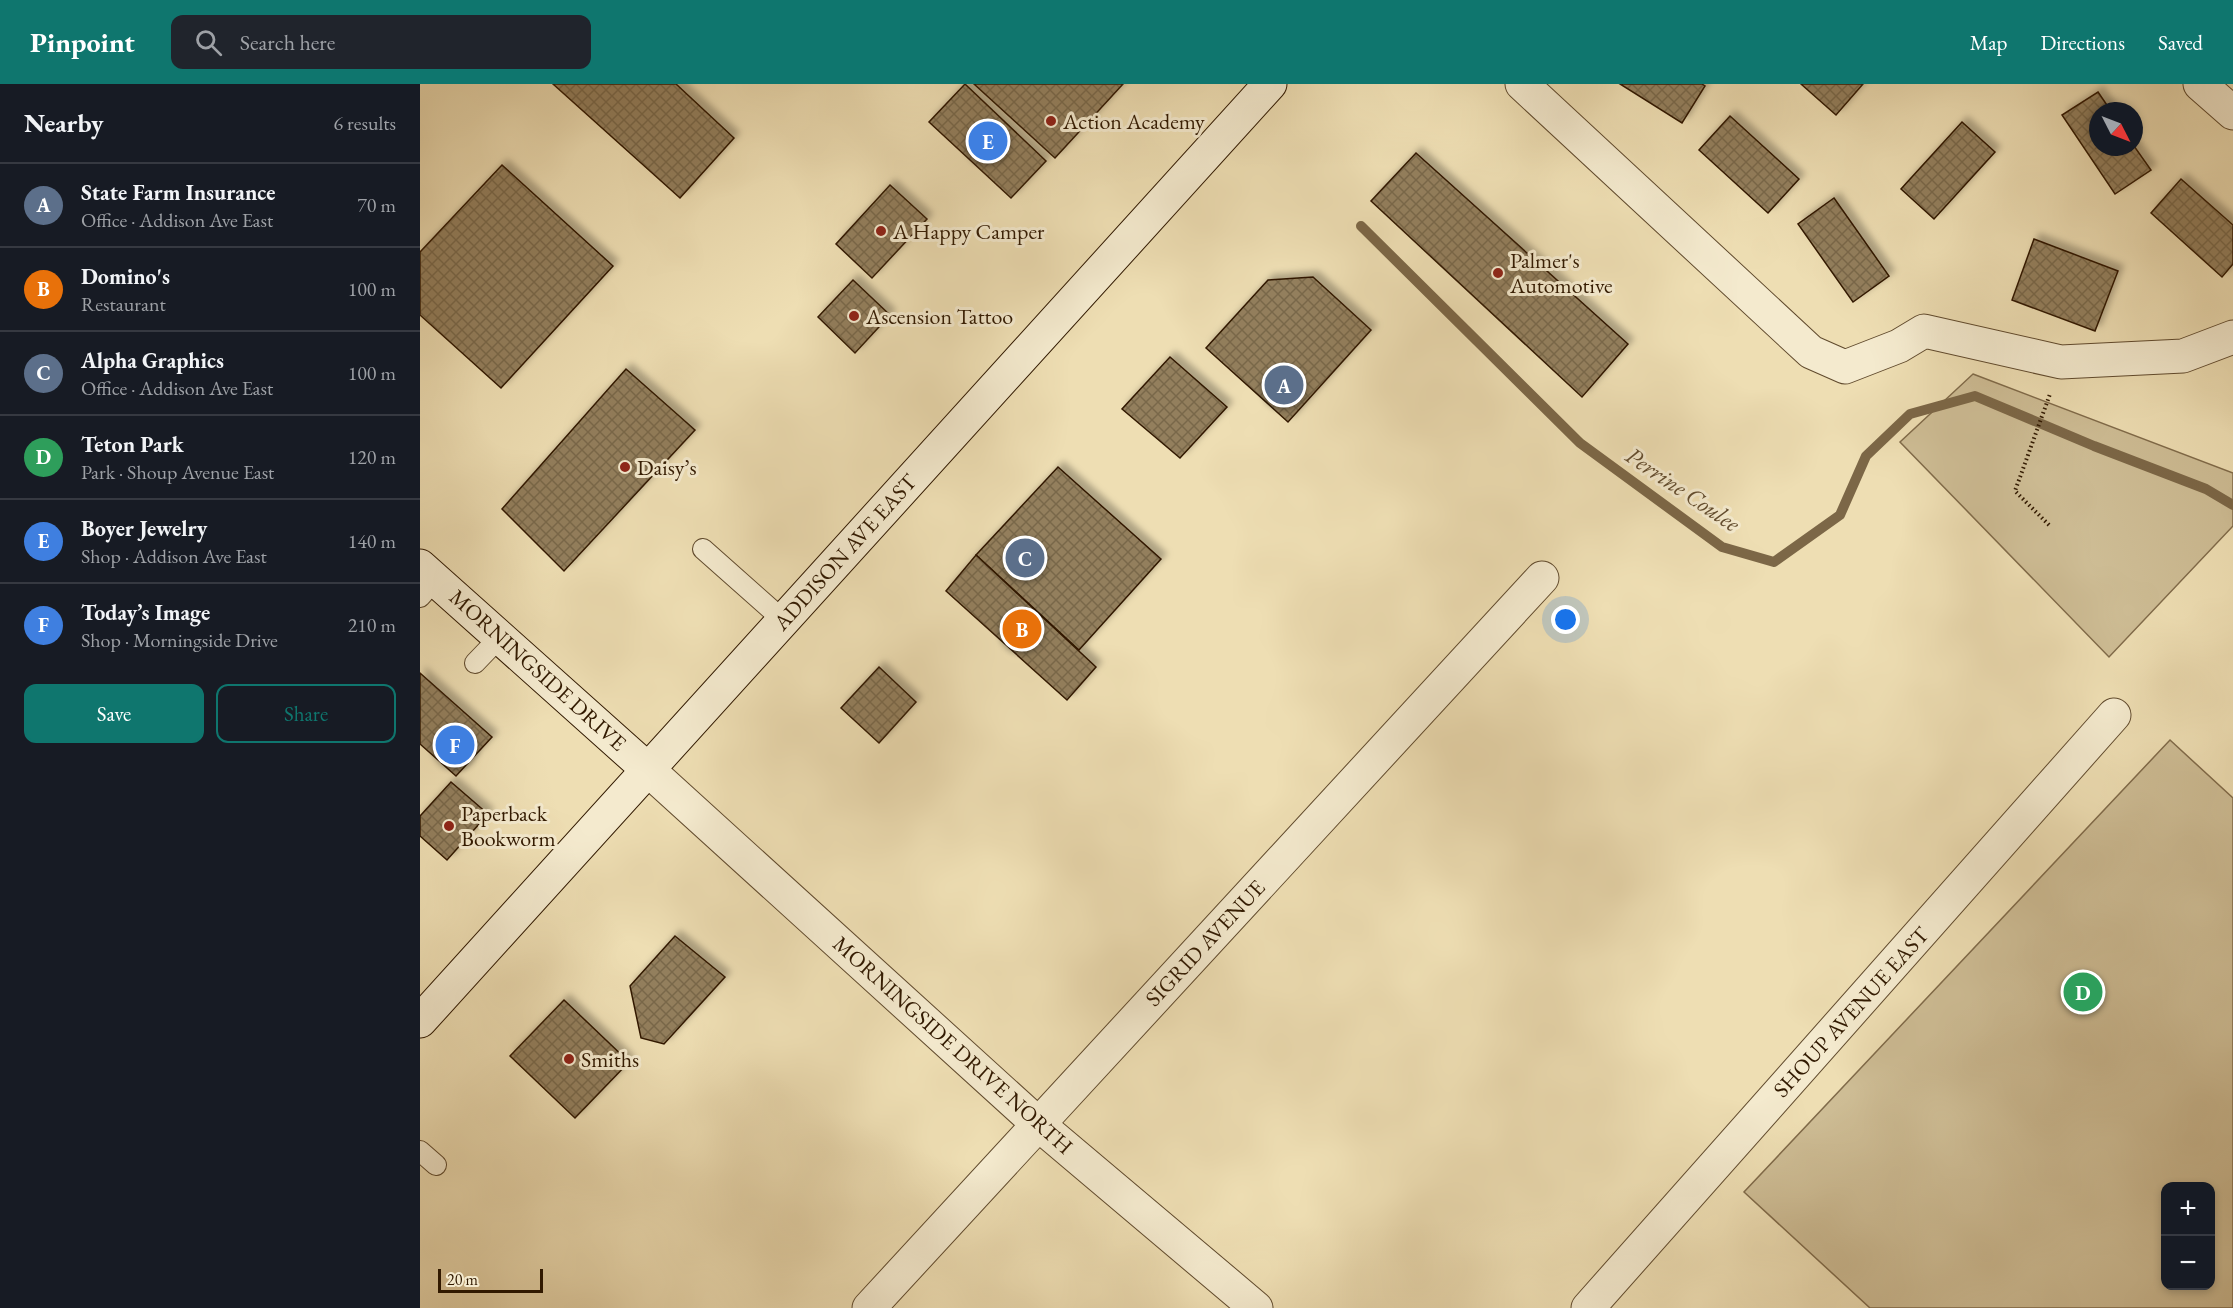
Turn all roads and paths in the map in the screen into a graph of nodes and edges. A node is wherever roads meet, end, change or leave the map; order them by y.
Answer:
1 (1270, 84) edge
2 (1522, 84) edge
3 (2200, 84) edge
4 (2233, 113) edge
5 (2233, 337) edge
6 (2037, 432) dead end
7 (2049, 525) dead end
8 (703, 549) dead end
9 (1542, 578) dead end
10 (425, 581) edge
11 (783, 620) junction
12 (500, 636) junction
13 (476, 663) dead end
14 (2114, 715) dead end
15 (651, 772) junction
16 (420, 1020) edge
17 (1038, 1124) junction
18 (420, 1151) edge
19 (436, 1165) dead end
20 (869, 1308) edge
21 (1256, 1308) edge
22 (1588, 1308) edge

1 - 11 street, ADDISON AVE EAST
2 - 5 street
3 - 4 street
6 - 7 path
8 - 11 lane
9 - 17 street, SIGRID AVENUE
10 - 12 street, MORNINGSIDE DRIVE
11 - 15 street, ADDISON AVE EAST
12 - 13 lane
12 - 15 street, MORNINGSIDE DRIVE
14 - 22 street, SHOUP AVENUE EAST
15 - 16 street, ADDISON AVE EAST
15 - 17 street, MORNINGSIDE DRIVE NORTH
17 - 20 street, SIGRID AVENUE
17 - 21 street, MORNINGSIDE DRIVE NORTH
18 - 19 lane

